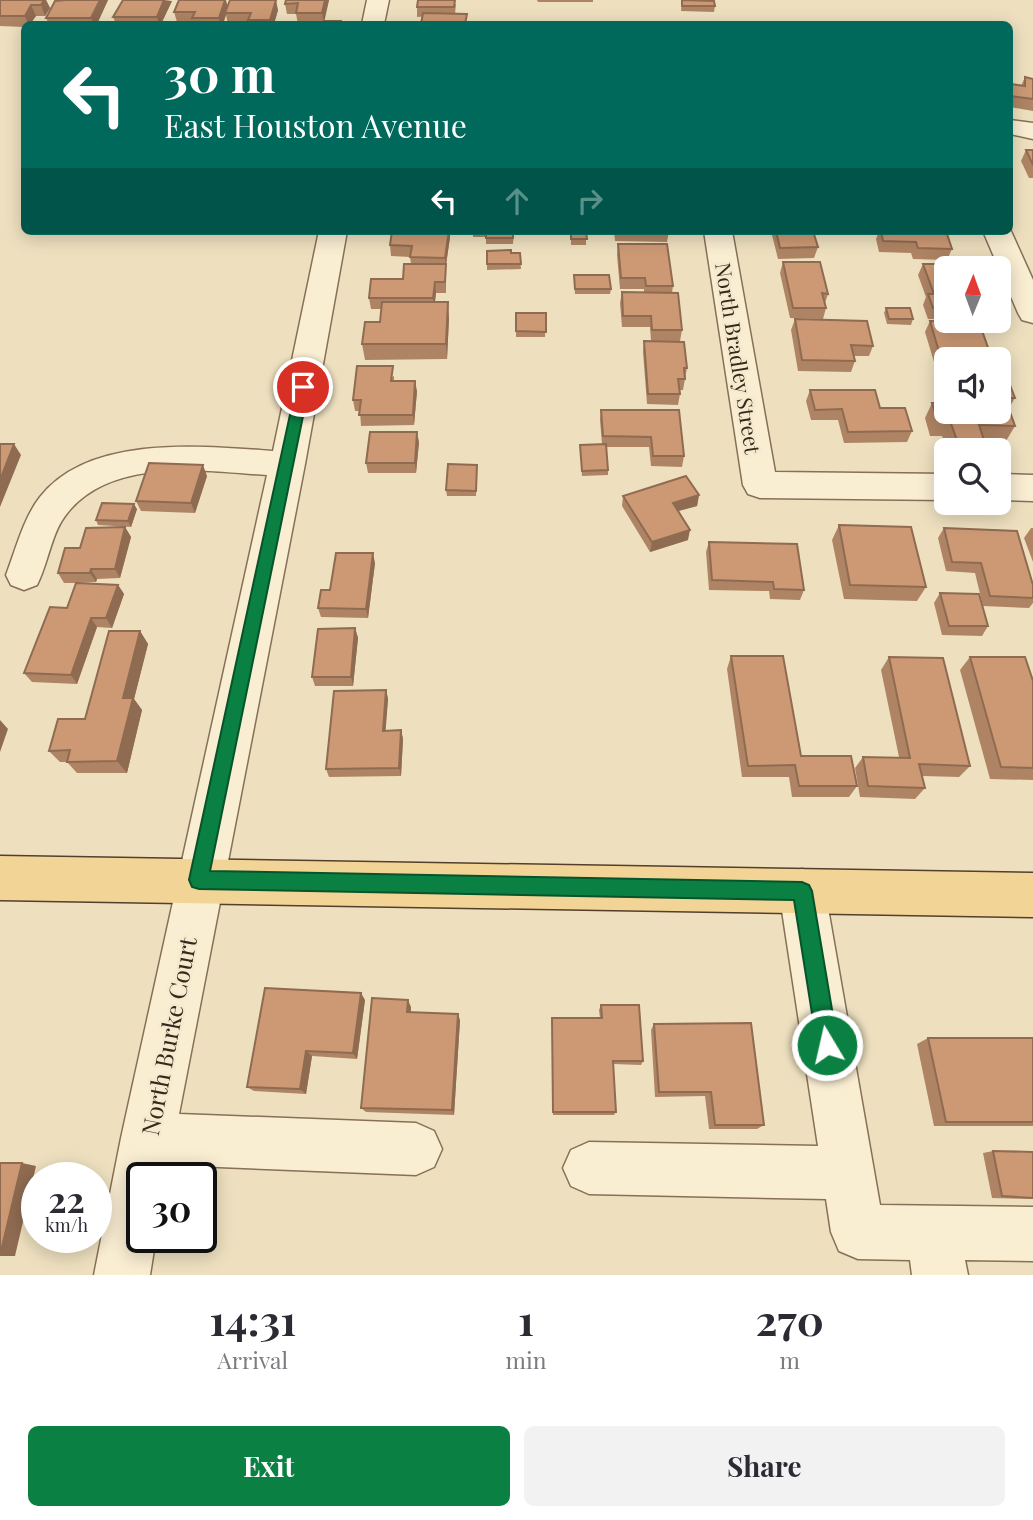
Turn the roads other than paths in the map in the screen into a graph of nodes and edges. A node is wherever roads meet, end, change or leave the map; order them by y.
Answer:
1 (378, 0) edge
2 (374, 21) edge
3 (1013, 128) edge
4 (1033, 131) edge
5 (332, 235) edge
6 (719, 235) edge
7 (1000, 235) edge
8 (1033, 313) edge
9 (288, 464) junction
10 (934, 487) edge
11 (1011, 487) edge
12 (1033, 488) edge
13 (24, 575) dead end
14 (0, 878) edge
15 (199, 880) junction
16 (802, 891) junction
17 (1033, 895) edge
18 (148, 1138) junction
19 (416, 1149) dead end
20 (589, 1168) dead end
21 (848, 1173) junction
22 (1033, 1234) edge
23 (936, 1254) edge
24 (122, 1275) edge

1 - 2 street
3 - 4 street
5 - 9 street, North Burke Court
6 - 10 street, North Bradley Street
7 - 8 street
9 - 13 street
9 - 15 street, North Burke Court
11 - 12 street
14 - 15 main road
15 - 16 main road
15 - 18 street, North Burke Court
16 - 17 main road
16 - 21 street
18 - 19 street
18 - 24 street, North Burke Court
20 - 21 street
21 - 23 street
22 - 23 street

